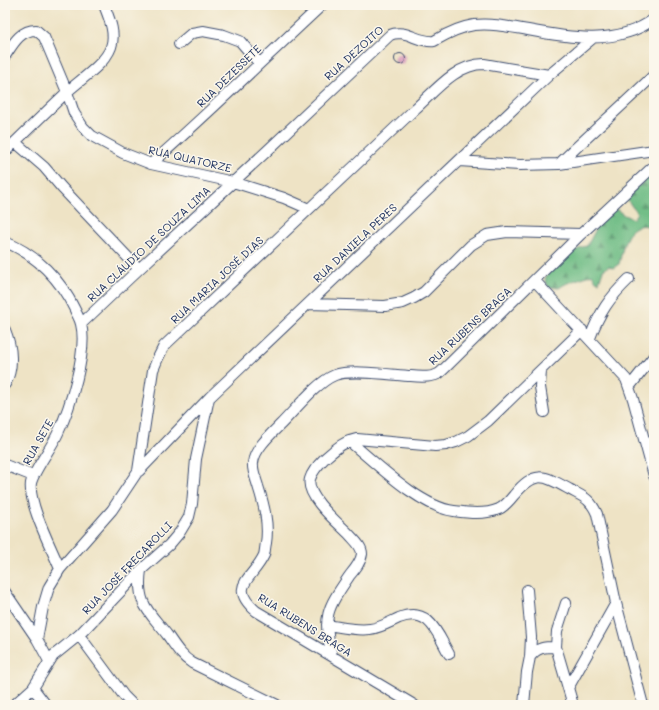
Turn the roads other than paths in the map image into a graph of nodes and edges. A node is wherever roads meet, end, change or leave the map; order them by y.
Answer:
1 (104, 5) edge
2 (322, 5) edge
3 (654, 19) edge
4 (593, 38) junction
5 (178, 44) dead end
6 (5, 56) edge
7 (260, 63) junction
8 (549, 75) junction
9 (654, 75) edge
10 (67, 92) junction
11 (15, 142) junction
12 (654, 150) edge
13 (5, 152) edge
14 (459, 162) junction
15 (152, 164) junction
16 (559, 164) junction
17 (654, 166) edge
18 (233, 182) junction
19 (309, 209) junction
20 (581, 234) junction
21 (5, 242) edge
22 (139, 269) junction
23 (629, 279) dead end
24 (535, 281) junction
25 (308, 304) junction
26 (81, 324) junction
27 (5, 330) edge
28 (582, 330) junction
29 (590, 338) junction
30 (654, 356) edge
31 (541, 370) junction
32 (5, 384) edge
33 (630, 386) junction
34 (210, 396) junction
35 (544, 412) dead end
36 (349, 441) junction
37 (5, 465) edge
38 (138, 471) junction
39 (33, 476) junction
40 (654, 476) edge
41 (60, 569) junction
42 (141, 570) junction
43 (527, 590) dead end
44 (5, 592) edge
45 (566, 603) dead end
46 (616, 603) junction
47 (327, 625) junction
48 (79, 635) junction
49 (37, 639) junction
50 (556, 647) junction
51 (449, 654) dead end
52 (332, 656) junction
53 (530, 657) junction
54 (49, 661) junction
55 (33, 688) junction
56 (568, 688) junction
57 (272, 704) edge
58 (14, 705) edge
59 (46, 705) edge
60 (133, 705) edge
61 (414, 705) edge
62 (524, 705) edge
63 (573, 705) edge
64 (643, 705) edge

1 - 10 street
2 - 7 street, RUA DEZESSETE
3 - 4 street
4 - 8 street, RUA DANIELA PERES
4 - 18 street, RUA DEZOITO
5 - 7 street
6 - 10 street, RUA QUATORZE
7 - 15 street, RUA DEZESSETE
8 - 14 street, RUA DANIELA PERES
8 - 19 street, RUA MARIA JOSÉ DIAS
9 - 16 street
10 - 11 street
10 - 15 street, RUA QUATORZE
11 - 13 street
11 - 22 street
12 - 16 street
14 - 16 street
14 - 25 street, RUA DANIELA PERES
15 - 18 street, RUA QUATORZE
17 - 20 street, RUA RUBENS BRAGA
18 - 19 street, RUA QUATORZE
18 - 22 street, RUA CLÁUDIO DE SOUZA LIMA
19 - 38 street, RUA MARIA JOSÉ DIAS
20 - 24 street, RUA RUBENS BRAGA
20 - 25 street
21 - 26 street
22 - 26 street, RUA CLÁUDIO DE SOUZA LIMA
23 - 29 street
24 - 28 street
24 - 52 street, RUA RUBENS BRAGA
25 - 34 street, RUA DANIELA PERES
26 - 39 street, RUA SETE
27 - 32 street
28 - 29 street
28 - 31 street
29 - 33 street
30 - 33 street
31 - 35 street
31 - 36 street
33 - 40 street
34 - 38 street, RUA DANIELA PERES
34 - 42 street, RUA JOSÉ FRECAROLLI
36 - 46 street
36 - 47 street
37 - 39 street
38 - 41 street, RUA MARIA JOSÉ DIAS
39 - 41 street, RUA SETE
41 - 49 street, RUA MARIA JOSÉ DIAS
42 - 48 street, RUA JOSÉ FRECAROLLI
42 - 57 street
43 - 53 street
44 - 49 street
45 - 50 street
46 - 56 street
46 - 64 street
47 - 51 street
47 - 52 street
48 - 54 street, RUA JOSÉ FRECAROLLI
48 - 60 street
49 - 54 street
50 - 53 street
50 - 56 street
52 - 61 street, RUA RUBENS BRAGA
53 - 62 street
54 - 55 street, RUA JOSÉ FRECAROLLI
55 - 58 street, RUA JOSÉ FRECAROLLI
55 - 59 street
56 - 63 street

